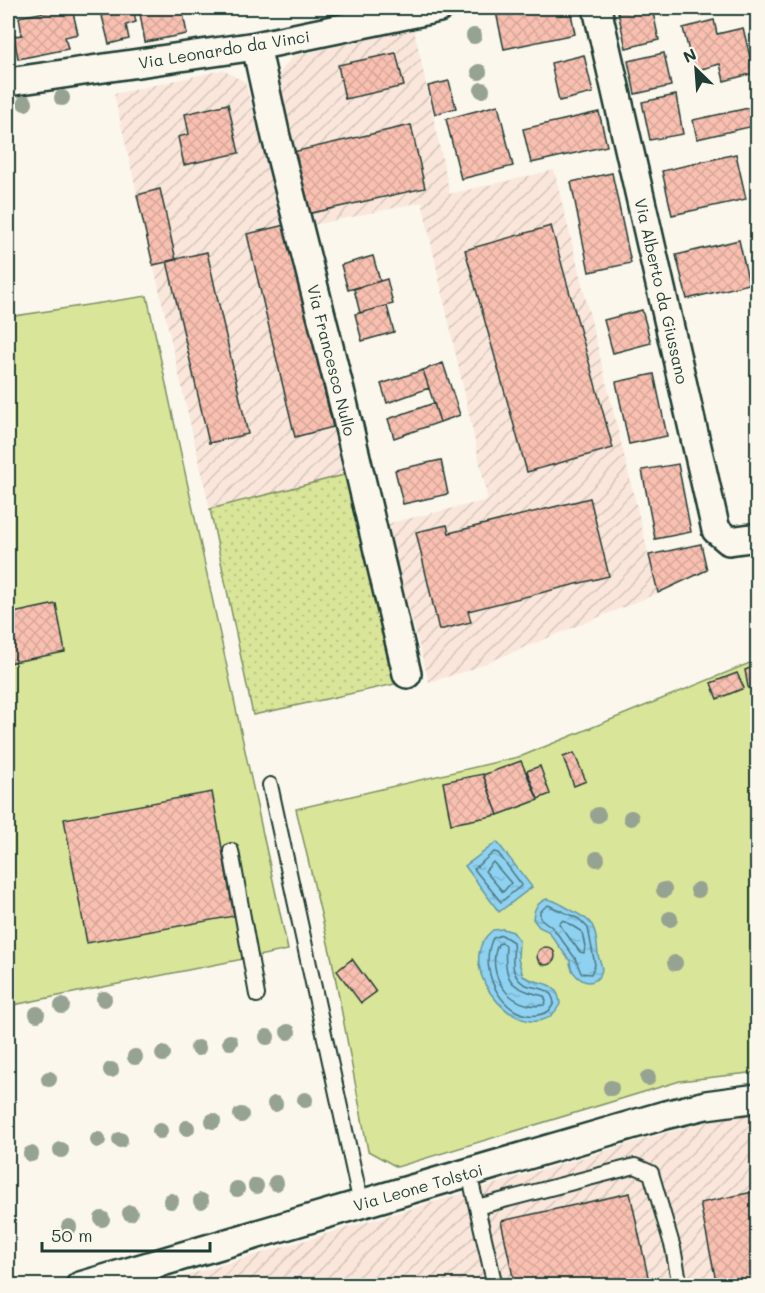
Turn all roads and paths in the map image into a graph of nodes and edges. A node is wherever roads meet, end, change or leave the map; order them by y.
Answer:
1 (440, 8) edge
2 (597, 8) edge
3 (256, 46) junction
4 (8, 82) edge
5 (758, 537) edge
6 (407, 674) dead end
7 (270, 785) dead end
8 (231, 851) dead end
9 (257, 995) dead end
10 (758, 1098) edge
11 (469, 1173) junction
12 (361, 1204) junction
13 (477, 1207) junction
14 (80, 1286) edge
15 (495, 1286) edge
16 (680, 1286) edge

1 - 3 street, Via Leonardo da Vinci
2 - 5 street, Via Alberto da Giussano
3 - 4 street, Via Leonardo da Vinci
3 - 6 street, Via Francesco Nullo
7 - 12 lane
8 - 9 lane
10 - 11 street, Via Leone Tolstoi
11 - 12 street, Via Leone Tolstoi
11 - 13 lane
12 - 14 street, Via Leone Tolstoi
13 - 15 lane
13 - 16 lane

